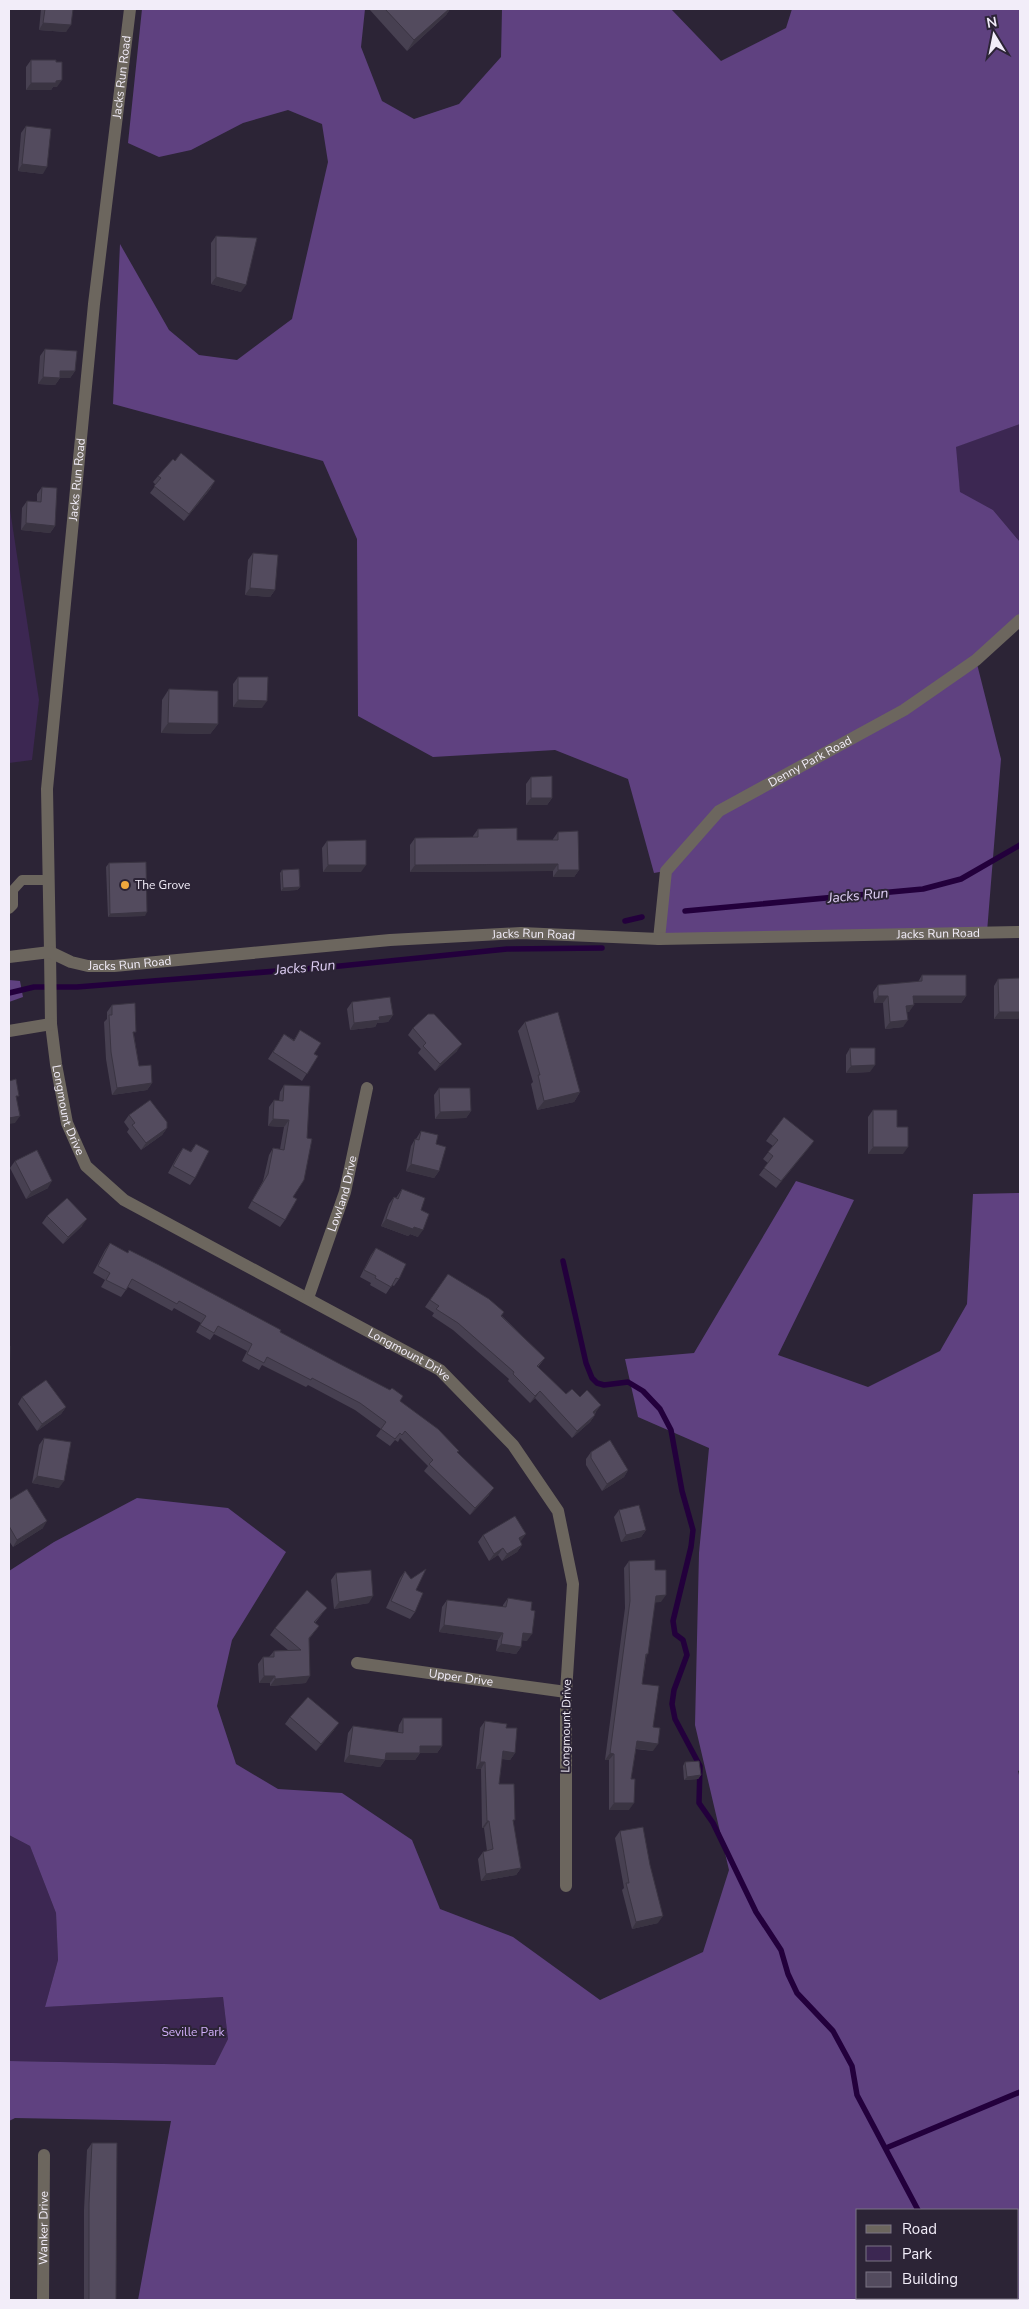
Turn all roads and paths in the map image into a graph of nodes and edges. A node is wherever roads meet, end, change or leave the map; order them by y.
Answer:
1 (130, 9) edge
2 (1020, 620) edge
3 (49, 880) junction
4 (9, 909) edge
5 (1020, 932) edge
6 (658, 939) junction
7 (50, 952) junction
8 (9, 957) edge
9 (51, 1024) junction
10 (9, 1031) edge
11 (367, 1088) dead end
12 (308, 1298) junction
13 (358, 1663) dead end
14 (566, 1692) junction
15 (566, 1886) dead end
16 (44, 2154) dead end
17 (43, 2300) edge

1 - 3 street, Jacks Run Road
2 - 6 street, Denny Park Road
3 - 4 lane
3 - 7 street, Jacks Run Road
5 - 6 street, Jacks Run Road
6 - 7 street, Jacks Run Road
7 - 8 street
7 - 9 street, Longmount Drive
9 - 10 street
9 - 12 street, Longmount Drive
11 - 12 street, Lowland Drive
12 - 14 street, Longmount Drive
13 - 14 street, Upper Drive
14 - 15 street, Longmount Drive
16 - 17 street, Wanker Drive

